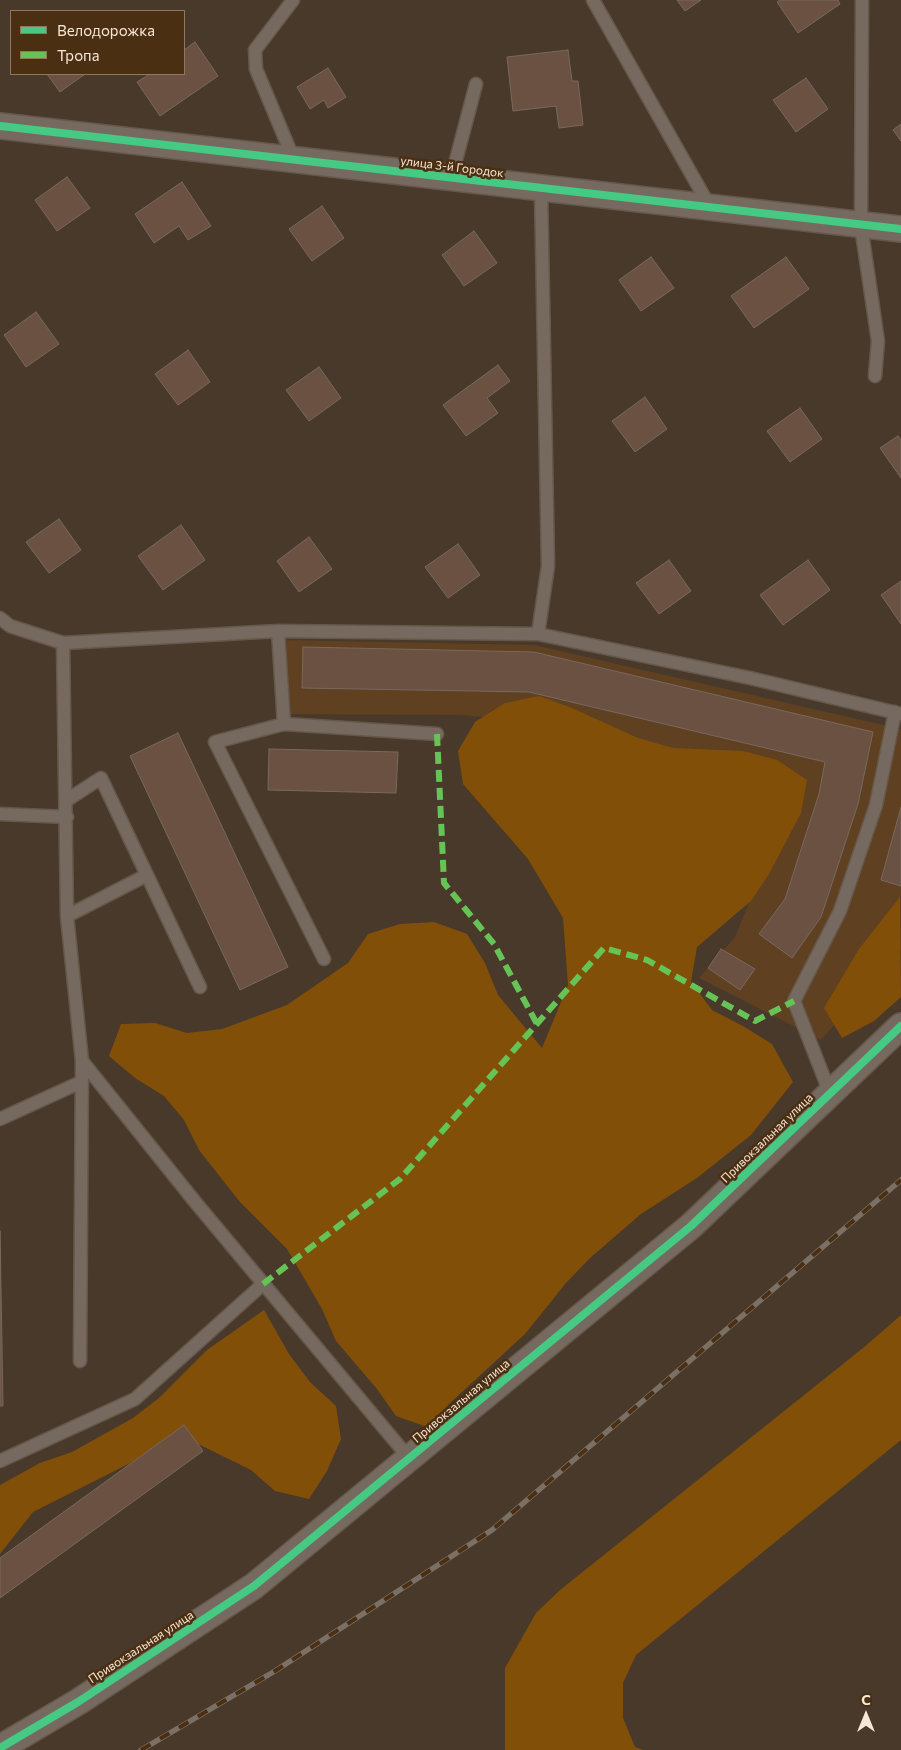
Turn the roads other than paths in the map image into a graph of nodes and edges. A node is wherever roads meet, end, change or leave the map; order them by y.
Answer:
1 (293, 0) edge
2 (593, 0) edge
3 (862, 0) edge
4 (476, 84) dead end
5 (0, 126) edge
6 (294, 160) junction
7 (451, 178) junction
8 (541, 189) junction
9 (711, 209) junction
10 (861, 226) junction
11 (901, 229) edge
12 (875, 376) dead end
13 (0, 618) edge
14 (278, 631) junction
15 (538, 634) junction
16 (63, 643) junction
17 (898, 713) edge
18 (284, 724) junction
19 (437, 734) dead end
20 (66, 800) junction
21 (0, 814) edge
22 (66, 817) junction
23 (147, 875) junction
24 (67, 916) junction
25 (324, 959) dead end
26 (200, 987) dead end
27 (901, 1026) edge
28 (82, 1061) junction
29 (81, 1082) junction
30 (830, 1093) junction
31 (0, 1119) edge
32 (263, 1284) junction
33 (80, 1361) dead end
34 (409, 1458) junction
35 (0, 1461) edge
36 (0, 1748) edge

1 - 6 lane
2 - 9 lane
3 - 10 lane
4 - 7 lane
5 - 6 street, улица 3-й Городок
6 - 7 street, улица 3-й Городок
7 - 8 street, улица 3-й Городок
8 - 9 street, улица 3-й Городок
8 - 15 lane
9 - 10 street, улица 3-й Городок
10 - 11 street, улица 3-й Городок
10 - 12 lane
13 - 16 lane
14 - 15 lane
14 - 16 lane
14 - 18 lane
15 - 17 lane
16 - 20 lane
17 - 30 lane
18 - 19 lane
18 - 25 lane
20 - 22 lane
20 - 23 lane
21 - 22 lane
22 - 24 lane
23 - 24 lane
23 - 26 lane
24 - 28 lane
27 - 30 street, Привокзальная улица
28 - 29 lane
28 - 32 lane
29 - 31 lane
29 - 33 lane
30 - 34 street, Привокзальная улица
32 - 34 lane
32 - 35 lane
34 - 36 street, Привокзальная улица

